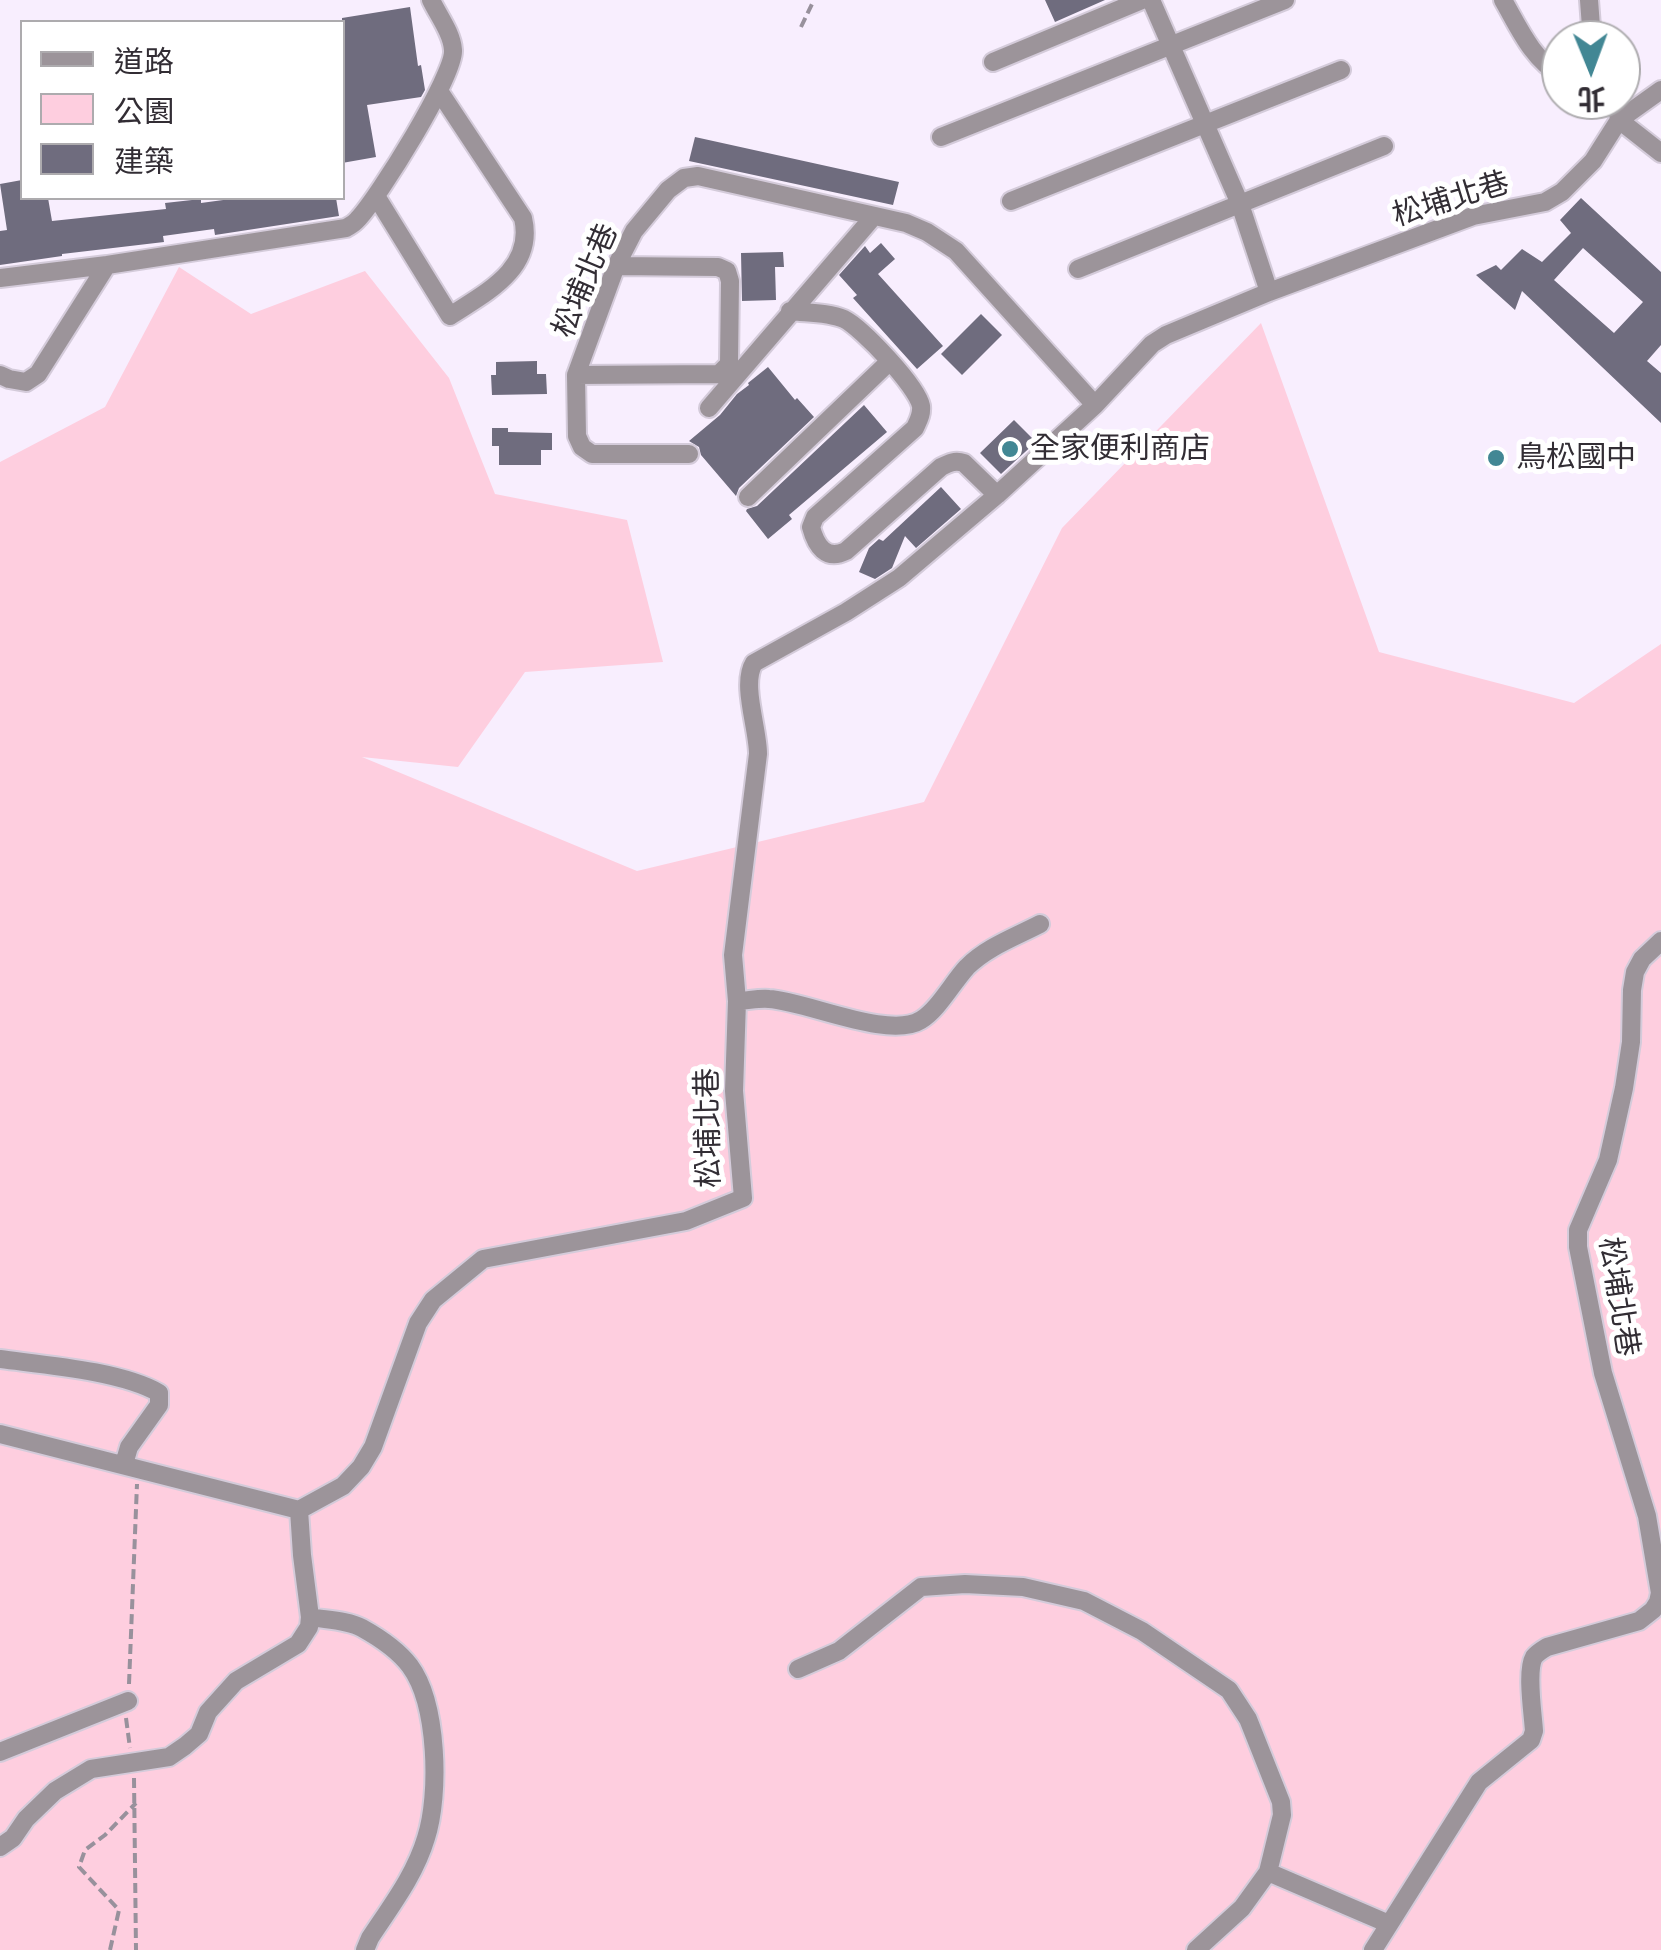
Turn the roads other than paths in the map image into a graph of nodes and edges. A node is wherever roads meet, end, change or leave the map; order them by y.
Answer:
1 (431, 0) edge
2 (1142, 0) edge
3 (1151, 0) edge
4 (1285, 0) edge
5 (1503, 0) edge
6 (1171, 45) junction
7 (1541, 59) edge
8 (993, 62) dead end
9 (1341, 70) dead end
10 (439, 91) junction
11 (1609, 120) edge
12 (1628, 120) edge
13 (1206, 124) junction
14 (941, 136) dead end
15 (1384, 146) dead end
16 (1661, 153) edge
17 (376, 196) junction
18 (1011, 201) dead end
19 (1240, 204) junction
20 (874, 216) junction
21 (108, 266) junction
22 (616, 266) junction
23 (1078, 269) dead end
24 (2, 282) edge
25 (1268, 292) junction
26 (790, 311) junction
27 (890, 361) junction
28 (0, 375) edge
29 (576, 376) junction
30 (1095, 406) junction
31 (709, 408) dead end
32 (689, 454) dead end
33 (997, 495) junction
34 (748, 497) dead end
35 (1040, 924) dead end
36 (1661, 941) edge
37 (738, 1002) junction
38 (0, 1359) edge
39 (0, 1434) edge
40 (130, 1466) junction
41 (300, 1510) junction
42 (310, 1617) junction
43 (798, 1669) dead end
44 (128, 1701) road end
45 (0, 1752) edge
46 (0, 1847) edge
47 (1268, 1872) junction
48 (1389, 1924) junction
49 (366, 1950) edge
50 (1196, 1950) edge
51 (1372, 1950) edge

1 - 10 street
2 - 8 street
3 - 6 street
4 - 6 street
5 - 7 street
6 - 13 street
6 - 14 street
9 - 13 street
10 - 17 street
10 - 17 street
11 - 25 street, 松埔北巷
12 - 16 street
13 - 18 street
13 - 19 street
15 - 19 street
17 - 21 street
19 - 23 street
19 - 25 street
20 - 22 street, 松埔北巷
20 - 26 street
20 - 30 street, 松埔北巷
21 - 24 street
21 - 28 street
22 - 29 street, 松埔北巷
22 - 29 street
25 - 30 street, 松埔北巷
26 - 27 street
26 - 31 street
27 - 33 street
27 - 34 street
29 - 32 street, 松埔北巷
30 - 33 street, 松埔北巷
33 - 37 street, 松埔北巷
35 - 37 street
36 - 48 street, 松埔北巷
37 - 41 street, 松埔北巷
38 - 40 street
39 - 40 street
40 - 41 street
41 - 42 street
42 - 46 street
42 - 49 street
43 - 47 street
44 - 45 street
47 - 48 street
47 - 50 street
48 - 51 street, 松埔北巷

